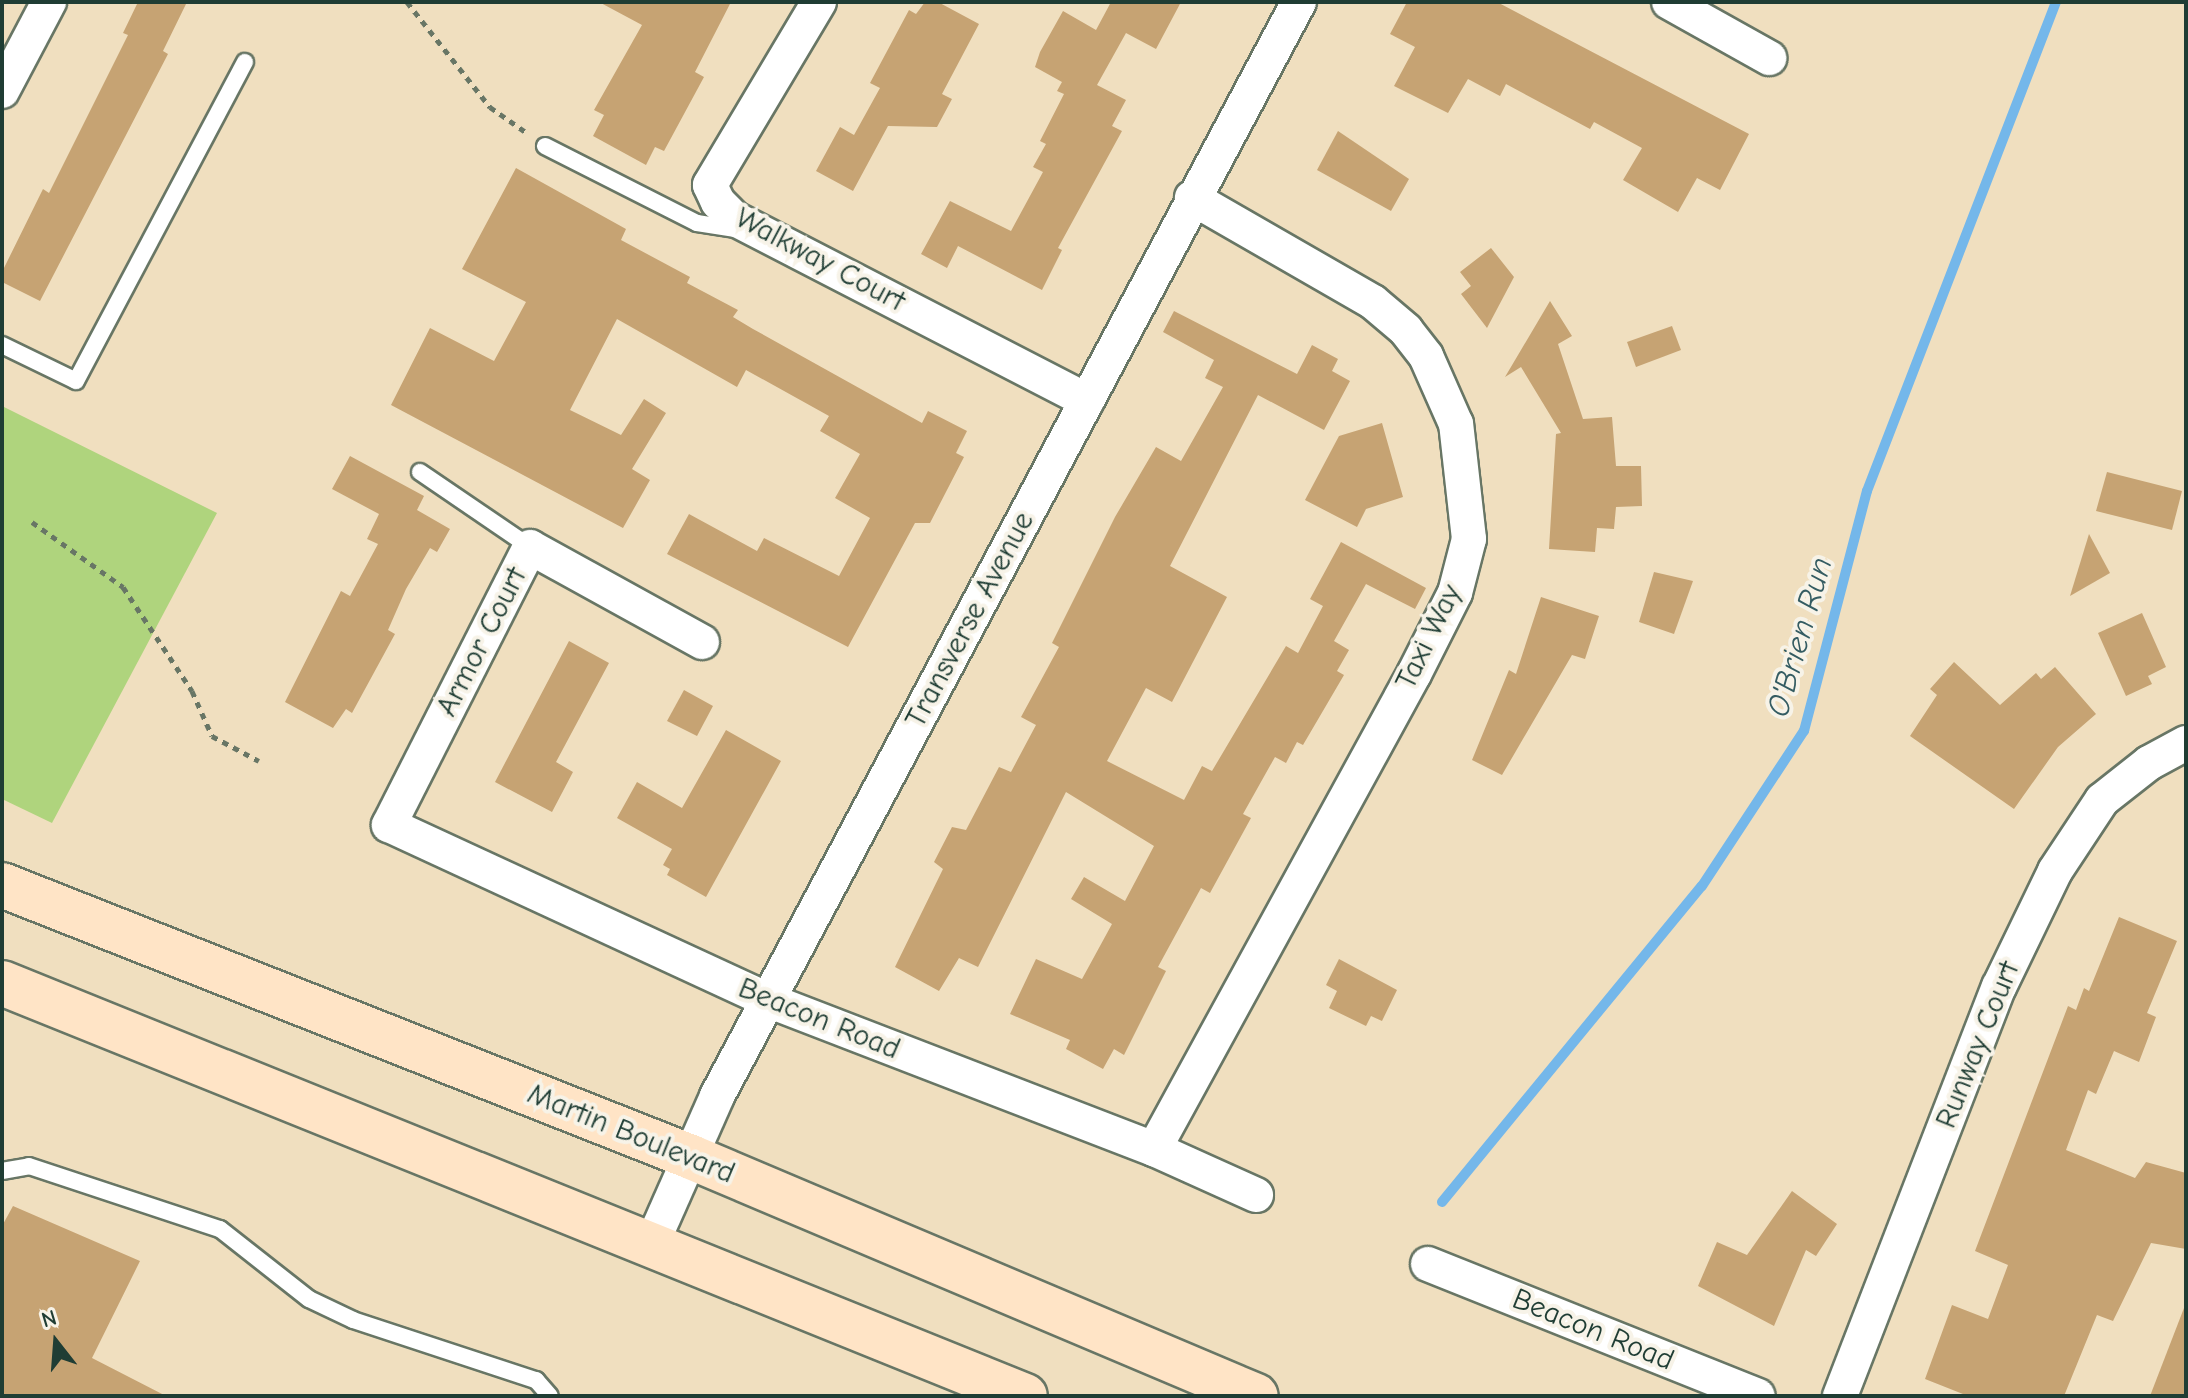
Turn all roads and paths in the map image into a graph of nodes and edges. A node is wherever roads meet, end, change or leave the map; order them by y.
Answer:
1 (49, 2) edge
2 (407, 2) edge
3 (819, 2) edge
4 (1299, 2) edge
5 (1669, 2) edge
6 (9, 56) edge
7 (1769, 58) dead end
8 (245, 62) dead end
9 (2, 91) edge
10 (545, 146) joint
11 (1192, 198) junction
12 (763, 234) junction
13 (2, 345) edge
14 (1087, 401) junction
15 (420, 472) dead end
16 (32, 522) dead end
17 (530, 547) junction
18 (702, 642) dead end
19 (2186, 743) edge
20 (259, 761) dead end
21 (389, 825) joint
22 (2, 885) edge
23 (2, 983) edge
24 (770, 1001) junction
25 (1154, 1149) junction
26 (691, 1157) junction
27 (2, 1171) edge
28 (1256, 1195) dead end
29 (652, 1243) junction
30 (1428, 1264) dead end
31 (550, 1396) edge
32 (1025, 1396) edge
33 (1256, 1396) edge
34 (1758, 1396) edge
35 (1840, 1396) edge

1 - 6 street
2 - 10 path
3 - 12 street, Walkway Court
4 - 11 street, Transverse Avenue
5 - 7 street
6 - 9 street
8 - 13 lane
10 - 12 lane
11 - 14 street, Transverse Avenue
11 - 25 street, Taxi Way
12 - 14 street, Walkway Court
14 - 24 street, Transverse Avenue
15 - 17 lane
16 - 20 path
17 - 18 street, Armor Court
17 - 21 street, Armor Court
19 - 35 street, Runway Court
21 - 24 street, Beacon Road
22 - 26 main road, Martin Boulevard
23 - 29 main road
24 - 25 street, Beacon Road
24 - 26 street, Transverse Avenue
25 - 28 street, Beacon Road
26 - 29 street, Transverse Avenue
26 - 33 main road, Martin Boulevard
27 - 31 lane
29 - 32 main road
30 - 34 street, Beacon Road

